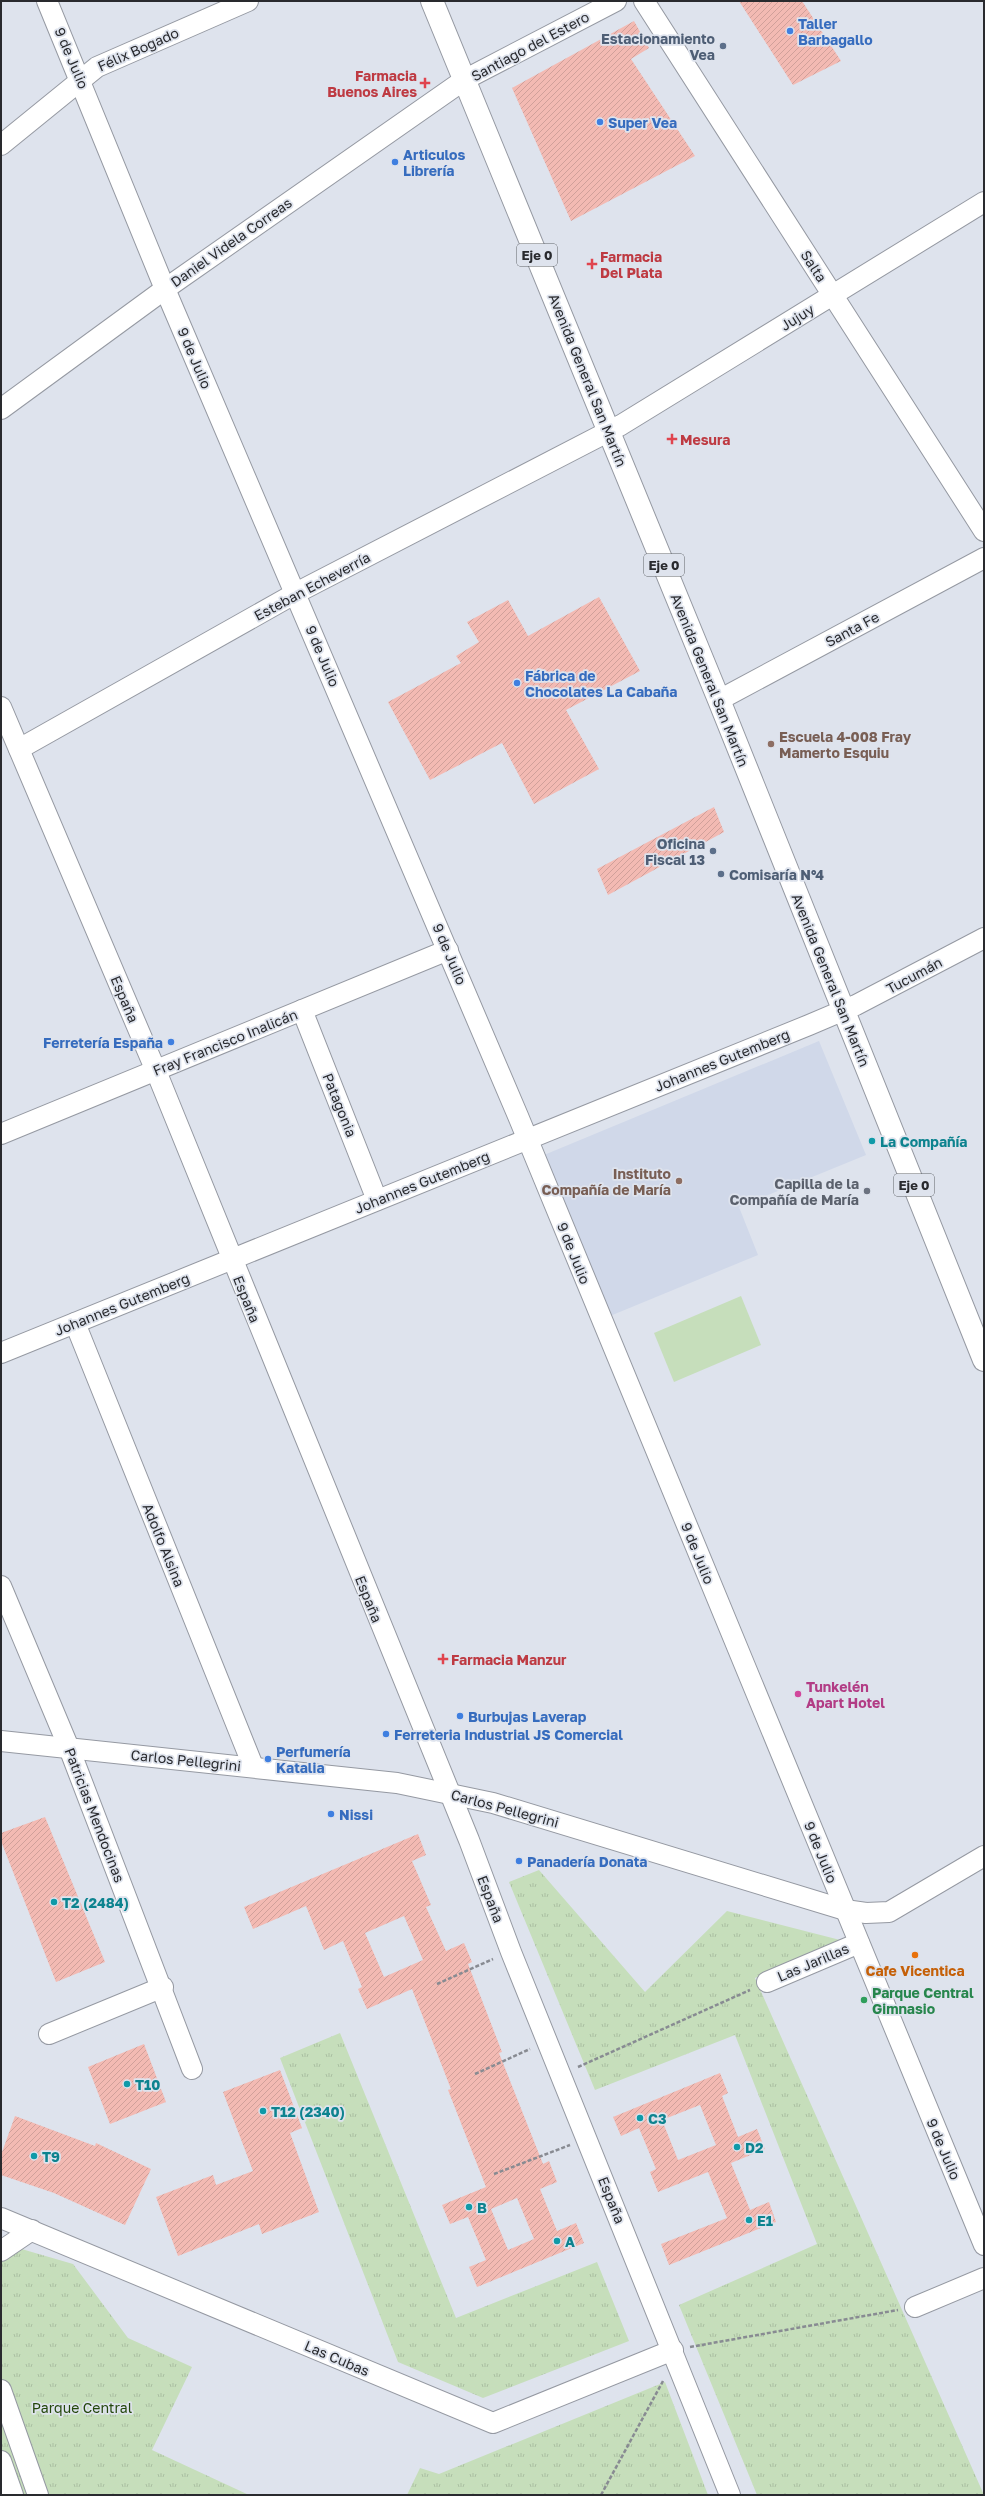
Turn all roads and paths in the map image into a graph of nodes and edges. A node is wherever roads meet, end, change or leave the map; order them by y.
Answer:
1 (47, 1) edge
2 (248, 1) edge
3 (432, 1) edge
4 (616, 1) edge
5 (644, 1) edge
6 (81, 78) junction
7 (464, 80) junction
8 (1, 145) edge
9 (984, 202) edge
10 (165, 288) junction
11 (833, 295) junction
12 (1, 409) edge
13 (609, 431) junction
14 (984, 531) edge
15 (984, 558) edge
16 (296, 593) junction
17 (719, 700) junction
18 (1, 707) edge
19 (19, 749) junction
20 (984, 938) edge
21 (448, 950) junction
22 (302, 1010) junction
23 (843, 1010) junction
24 (156, 1071) junction
25 (1, 1134) edge
26 (528, 1139) junction
27 (378, 1200) junction
28 (231, 1260) junction
29 (75, 1323) junction
30 (1, 1353) edge
31 (984, 1360) edge
32 (1, 1586) edge
33 (1, 1741) edge
34 (69, 1748) junction
35 (253, 1766) junction
36 (449, 1792) junction
37 (984, 1856) edge
38 (845, 1910) junction
39 (859, 1943) junction
40 (511, 1952) junction
41 (767, 1982) joint
42 (437, 1984) dead end
43 (163, 1987) junction
44 (49, 2034) dead end
45 (547, 2040) junction
46 (192, 2069) dead end
47 (475, 2074) dead end
48 (561, 2075) junction
49 (587, 2138) junction
50 (494, 2174) dead end
51 (1, 2218) edge
52 (32, 2230) junction
53 (984, 2244) edge
54 (1, 2251) edge
55 (984, 2278) edge
56 (915, 2307) joint
57 (673, 2350) junction
58 (1, 2390) edge
59 (1, 2461) edge
60 (13, 2495) edge
61 (38, 2495) edge
62 (601, 2495) edge
63 (730, 2495) edge

1 - 6 street, 9 de Julio
2 - 6 street, Félix Bogado
3 - 7 main road, Avenida General San Martín / Eje 0
4 - 7 street, Santiago del Estero
5 - 11 street, Salta
6 - 8 street, Félix Bogado
6 - 10 street, 9 de Julio
7 - 10 street, Daniel Videla Correas
7 - 13 main road, Avenida General San Martín / Eje 0
9 - 11 street, Jujuy
10 - 12 street, Daniel Videla Correas
10 - 16 street, 9 de Julio
11 - 13 street, Jujuy
11 - 14 street, Salta
13 - 16 street, Esteban Echeverría
13 - 17 main road, Avenida General San Martín / Eje 0
15 - 17 street, Santa Fe
16 - 19 street, Esteban Echeverría
16 - 21 street, 9 de Julio
17 - 23 main road, Avenida General San Martín / Eje 0
18 - 19 street, España
19 - 24 street, España
20 - 23 street, Tucumán
21 - 22 street, Fray Francisco Inalicán
21 - 26 street, 9 de Julio
22 - 24 street, Fray Francisco Inalicán
22 - 27 street, Patagonia
23 - 26 street, Johannes Gutemberg
23 - 31 main road, Avenida General San Martín / Eje 0
24 - 25 street, Fray Francisco Inalicán
24 - 28 street, España
26 - 27 street, Johannes Gutemberg
26 - 38 street, 9 de Julio
27 - 28 street, Johannes Gutemberg
28 - 29 street, Johannes Gutemberg
28 - 36 street, España
29 - 30 street, Johannes Gutemberg
29 - 35 street, Adolfo Alsina
32 - 34 street, Patricias Mendocinas
33 - 34 street, Carlos Pellegrini
34 - 35 street, Carlos Pellegrini
34 - 43 street, Patricias Mendocinas
35 - 36 street, Carlos Pellegrini
36 - 38 street, Carlos Pellegrini
36 - 40 street, España
37 - 38 street, Carlos Pellegrini
38 - 39 street, 9 de Julio
39 - 41 street, Las Jarillas
39 - 53 street, 9 de Julio
40 - 42 path
40 - 45 street, España
41 - 48 path
43 - 44 street
43 - 46 street, Patricias Mendocinas
45 - 47 path
45 - 48 street, España
48 - 49 street, España
49 - 50 path
49 - 57 street, España
51 - 52 street, Las Cubas
52 - 54 street
52 - 57 street, Las Cubas
55 - 56 street
56 - 57 path
57 - 62 path
57 - 63 street, España
58 - 61 street
59 - 60 street

